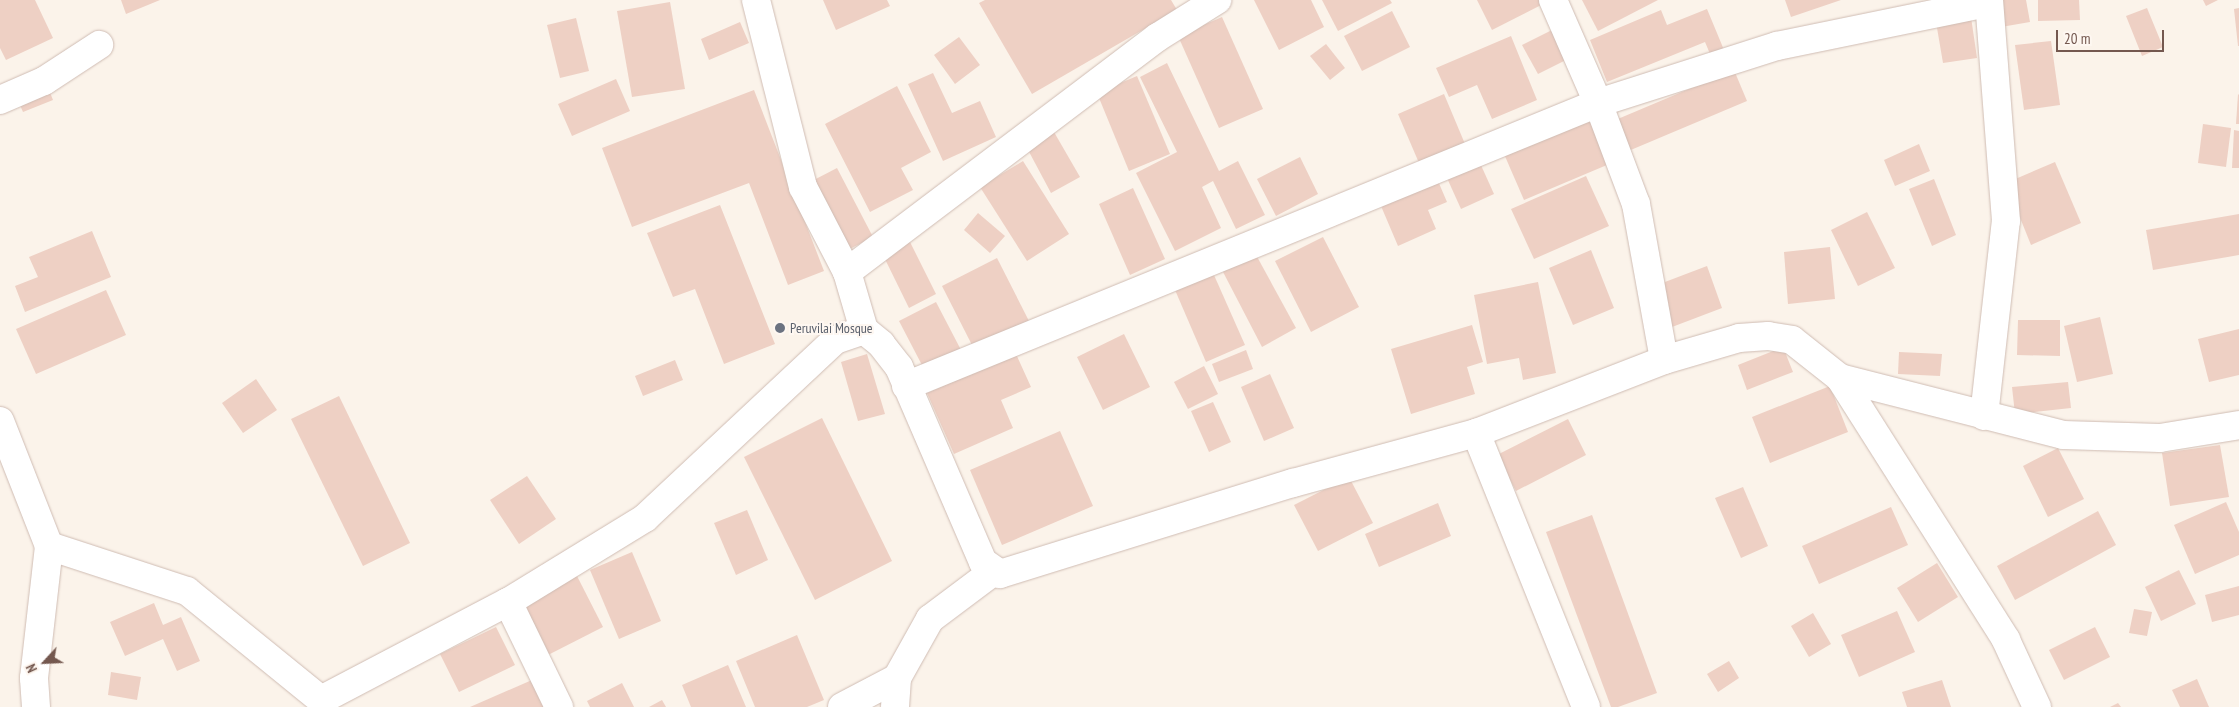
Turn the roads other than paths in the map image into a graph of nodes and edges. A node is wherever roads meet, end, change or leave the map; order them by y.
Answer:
1 (756, 0) edge
2 (1217, 0) edge
3 (1553, 0) edge
4 (1984, 0) edge
5 (1989, 0) edge
6 (99, 45) dead end
7 (0, 100) edge
8 (1598, 103) junction
9 (847, 272) junction
10 (864, 330) junction
11 (1664, 360) junction
12 (1840, 378) junction
13 (906, 386) junction
14 (1984, 416) junction
15 (0, 421) edge
16 (2239, 425) edge
17 (1476, 432) junction
18 (48, 546) junction
19 (994, 571) junction
20 (508, 602) junction
21 (897, 678) junction
22 (323, 704) edge
23 (36, 707) edge
24 (559, 707) edge
25 (842, 707) edge
26 (895, 707) edge
27 (1586, 707) edge
28 (2037, 707) edge

1 - 9 street
2 - 9 street
3 - 8 street
4 - 8 street
5 - 14 street
6 - 7 street
8 - 11 street
8 - 13 street
9 - 10 street
10 - 13 street
10 - 20 street
11 - 12 street
11 - 17 street
12 - 14 street
12 - 28 street
13 - 19 street
14 - 16 street
15 - 18 street
17 - 19 street
17 - 27 street
18 - 22 street
18 - 23 street
19 - 21 street
20 - 22 street
20 - 24 street
21 - 25 street
21 - 26 street

